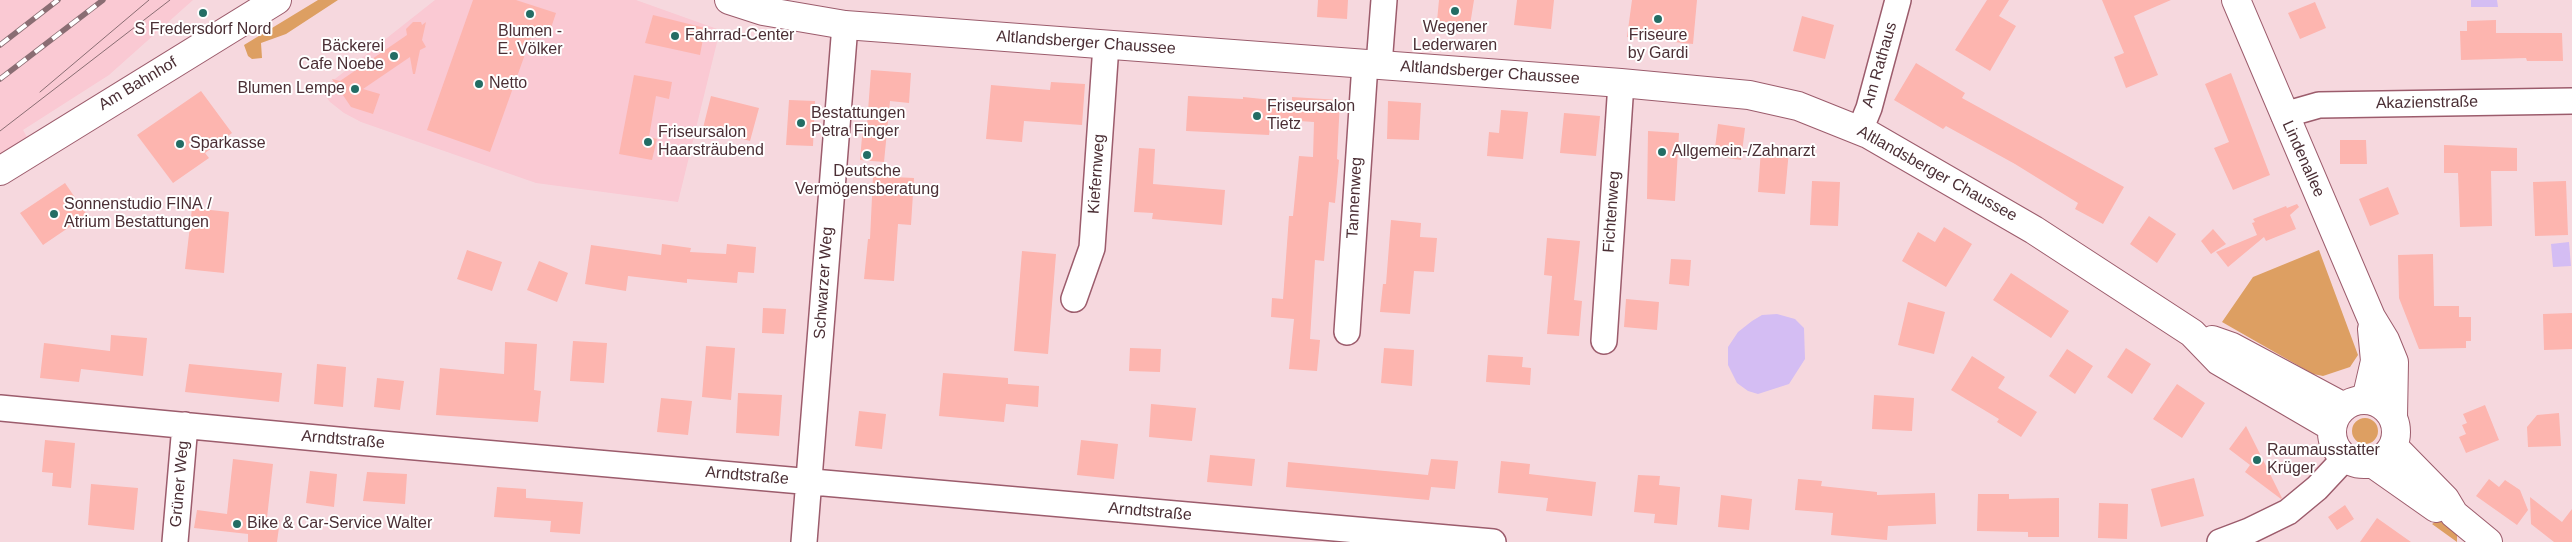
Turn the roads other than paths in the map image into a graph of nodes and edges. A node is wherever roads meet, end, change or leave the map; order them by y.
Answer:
1 (277, 0) edge
2 (729, 0) edge
3 (1384, 0) edge
4 (1898, 0) edge
5 (2236, 0) edge
6 (845, 25) junction
7 (1106, 45) junction
8 (1372, 64) junction
9 (1621, 83) junction
10 (2572, 101) edge
11 (2284, 115) junction
12 (1860, 130) junction
13 (0, 170) edge
14 (1074, 300) dead end
15 (2371, 318) junction
16 (1348, 332) dead end
17 (1604, 341) dead end
18 (0, 408) edge
19 (2347, 411) junction
20 (2393, 417) junction
21 (185, 425) junction
22 (2393, 446) junction
23 (2345, 458) junction
24 (2372, 463) junction
25 (808, 481) junction
26 (2454, 514) junction
27 (174, 542) edge
28 (804, 542) edge
29 (1493, 542) edge
30 (2220, 542) edge
31 (2488, 542) edge

1 - 13 main road, Am Bahnhof
2 - 6 main road, Altlandsberger Chaussee
3 - 8 street, Tannenweg
4 - 12 street, Am Rathaus
5 - 11 main road, Lindenallee
6 - 7 main road, Altlandsberger Chaussee
6 - 25 street, Schwarzer Weg
7 - 8 main road, Altlandsberger Chaussee
7 - 14 street, Kiefernweg
8 - 9 main road, Altlandsberger Chaussee
8 - 16 street, Tannenweg
9 - 12 main road, Altlandsberger Chaussee
9 - 17 street, Fichtenweg
10 - 11 street, Akazienstraße
11 - 15 main road, Lindenallee
12 - 19 main road, Altlandsberger Chaussee
15 - 19 main road, Lindenallee
15 - 20 main road, Lindenallee
18 - 21 street, Arndtstraße
19 - 20 main road, Altlandsberger Chaussee
19 - 23 main road
20 - 22 main road
21 - 25 street, Arndtstraße
21 - 27 street, Grüner Weg
22 - 24 main road
22 - 26 main road
23 - 24 main road
23 - 30 street
24 - 26 main road
25 - 28 street, Schwarzer Weg
25 - 29 street, Arndtstraße
26 - 31 main road

